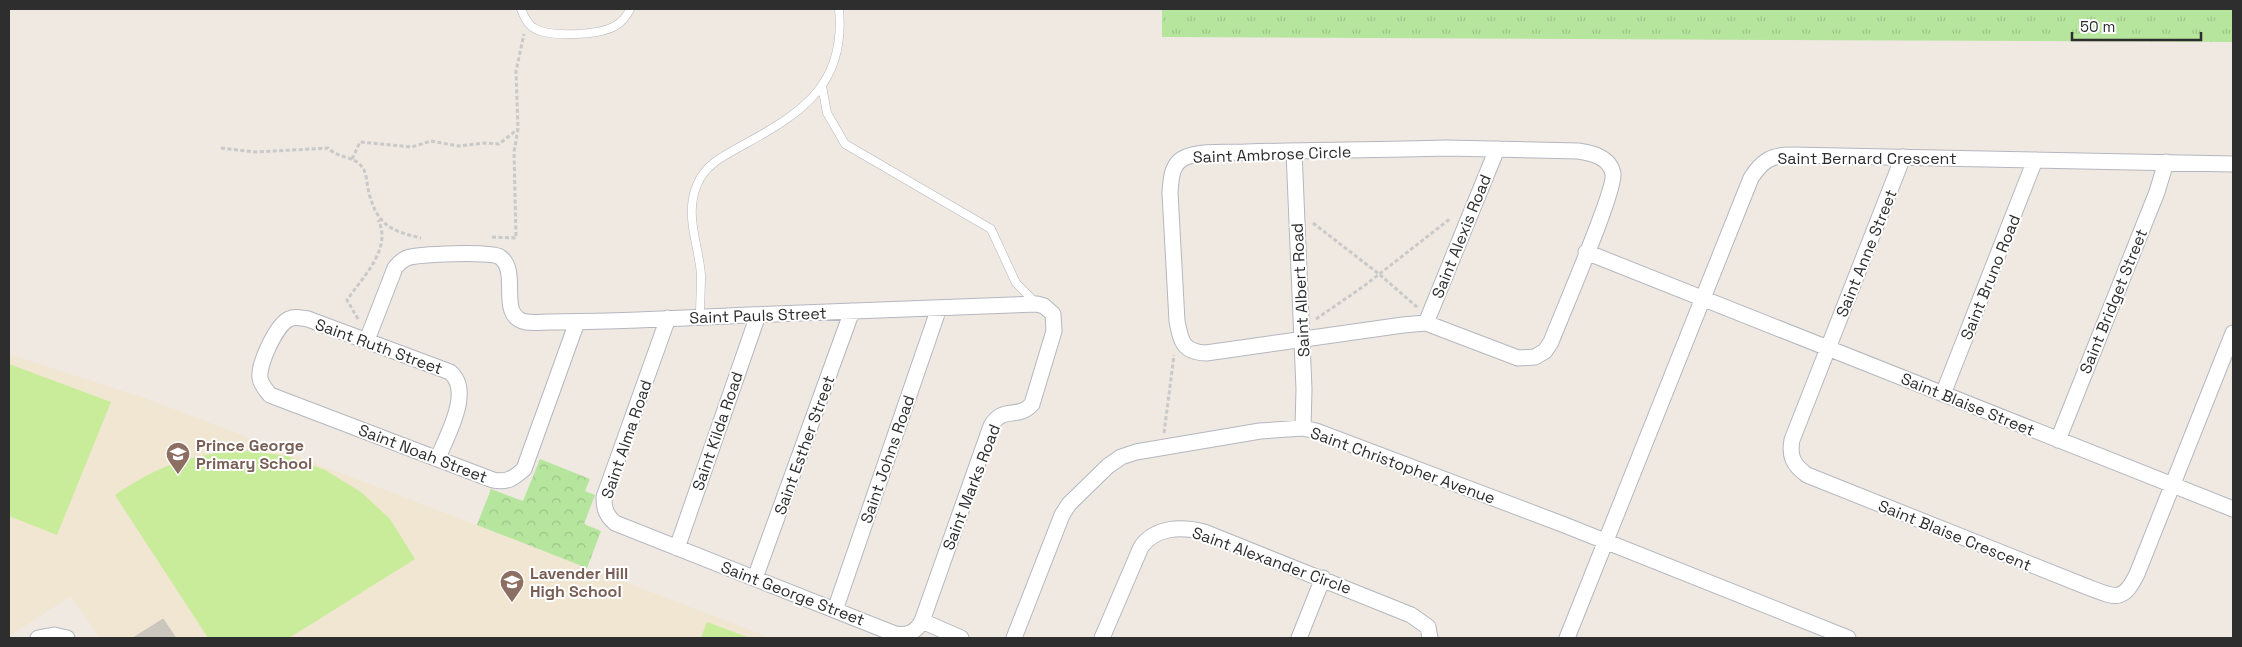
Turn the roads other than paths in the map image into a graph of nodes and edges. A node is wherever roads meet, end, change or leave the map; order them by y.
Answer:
1 (521, 9) edge
2 (630, 9) edge
3 (839, 9) edge
4 (822, 86) junction
5 (1497, 149) junction
6 (1294, 152) junction
7 (1903, 157) junction
8 (2035, 160) junction
9 (2166, 162) junction
10 (2233, 164) edge
11 (1586, 252) junction
12 (1703, 299) junction
13 (1037, 304) junction
14 (939, 308) junction
15 (852, 311) junction
16 (758, 315) junction
17 (700, 317) junction
18 (668, 318) junction
19 (1428, 320) junction
20 (577, 322) junction
21 (2233, 333) edge
22 (367, 340) junction
23 (1303, 340) junction
24 (1829, 348) junction
25 (262, 385) joint
26 (1943, 394) junction
27 (1303, 428) junction
28 (2058, 440) junction
29 (438, 458) junction
30 (2173, 485) junction
31 (2233, 509) edge
32 (1607, 542) junction
33 (676, 548) junction
34 (755, 578) junction
35 (1323, 578) junction
36 (835, 610) junction
37 (922, 621) junction
38 (38, 638) edge
39 (67, 638) edge
40 (961, 638) edge
41 (1014, 638) edge
42 (1102, 638) edge
43 (1299, 638) edge
44 (1430, 638) edge
45 (1567, 638) edge
46 (1848, 638) edge

1 - 2 lane
3 - 4 lane
4 - 13 lane
4 - 17 lane
5 - 6 street, Saint Ambrose Circle
5 - 11 street, Saint Ambrose Circle
5 - 19 street, Saint Alexis Road
6 - 23 street, Saint Albert Road
6 - 23 street, Saint Ambrose Circle
7 - 8 street, Saint Bernard Crescent
7 - 12 street, Saint Bernard Crescent
7 - 24 street, Saint Anne Street
8 - 9 street, Saint Bernard Crescent
8 - 26 street, Saint Bruno Road
9 - 10 street, Saint Bernard Crescent
9 - 28 street, Saint Bridget Street
11 - 12 street
11 - 19 street, Saint Ambrose Circle
12 - 24 street, Saint Blaise Street
12 - 32 street, Saint Bernard Crescent
13 - 14 street
13 - 37 street, Saint Marks Road
14 - 15 street, Saint Pauls Street
14 - 36 street, Saint Johns Road
15 - 16 street, Saint Pauls Street
15 - 34 street, Saint Esther Street
16 - 17 street, Saint Pauls Street
16 - 33 street, Saint Kilda Road
17 - 18 street, Saint Pauls Street
18 - 20 street, Saint Pauls Street
18 - 33 street, Saint Alma Road
19 - 23 street, Saint Ambrose Circle
20 - 22 street, Saint Pauls Street
20 - 29 street, Saint Noah Street
21 - 30 street, Saint Blaise Crescent
22 - 25 street, Saint Ruth Street
22 - 29 street, Saint Ruth Street
23 - 27 street, Saint Albert Road
24 - 26 street, Saint Blaise Street
24 - 30 street, Saint Blaise Crescent
25 - 29 street, Saint Noah Street
26 - 28 street, Saint Blaise Street
27 - 32 street, Saint Christopher Avenue
27 - 41 street, Saint Christopher Avenue
28 - 30 street, Saint Blaise Street
30 - 31 street, Saint Blaise Street
32 - 45 street, Saint Bernard Crescent
32 - 46 street, Saint Christopher Avenue
33 - 34 street, Saint George Street
34 - 36 street, Saint George Street
35 - 42 street, Saint Alexander Circle
35 - 43 street
35 - 44 street, Saint Alexander Circle
36 - 37 street, Saint George Street
37 - 40 street
38 - 39 street

